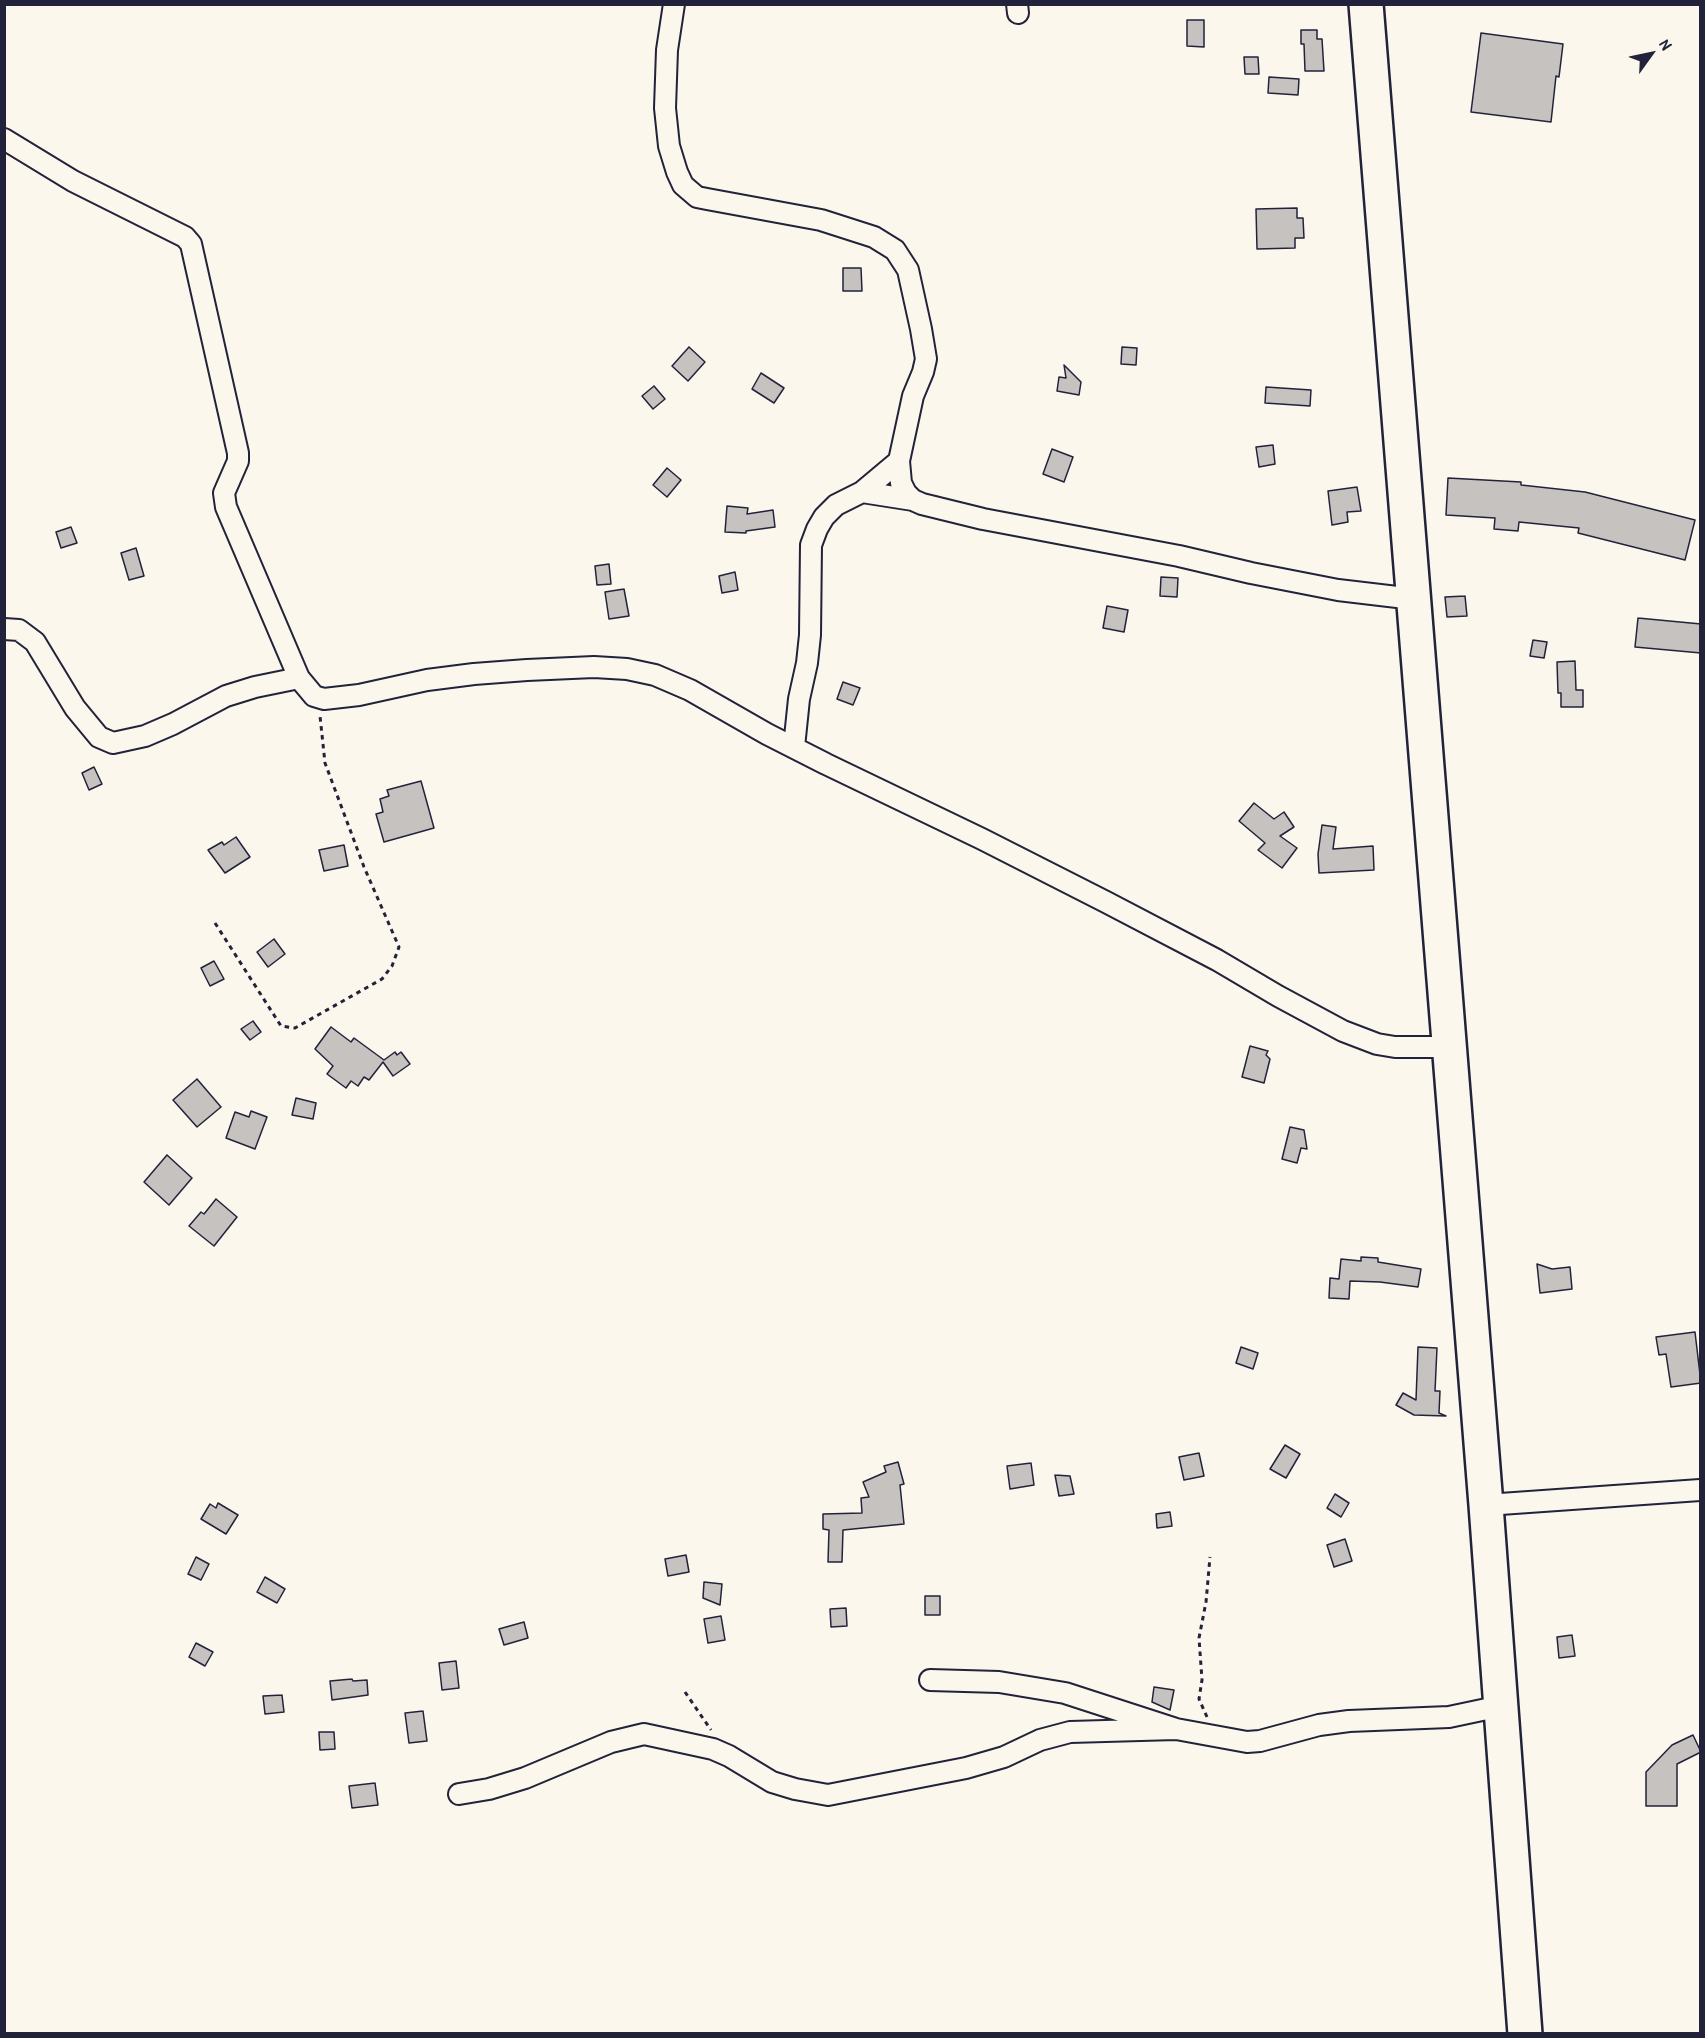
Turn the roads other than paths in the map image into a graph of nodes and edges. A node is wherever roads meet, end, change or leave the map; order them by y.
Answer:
1 (674, 4) edge
2 (1366, 4) edge
3 (4, 139) edge
4 (899, 461) junction
5 (862, 492) junction
6 (913, 500) junction
7 (1414, 599) junction
8 (4, 629) edge
9 (299, 678) junction
10 (794, 747) junction
11 (1449, 1047) junction
12 (1701, 1490) edge
13 (1486, 1505) junction
14 (930, 1680) dead end
15 (1501, 1706) junction
16 (1176, 1729) junction
17 (459, 1794) dead end
18 (1525, 2034) edge

1 - 4 street
2 - 7 highway
3 - 9 street
4 - 5 street
4 - 6 street
5 - 6 street
5 - 10 street
6 - 7 street
7 - 11 highway
8 - 9 street
9 - 10 street
10 - 11 street
11 - 13 highway
12 - 13 street
13 - 15 highway
14 - 16 street
15 - 16 street
15 - 18 highway
16 - 17 street

